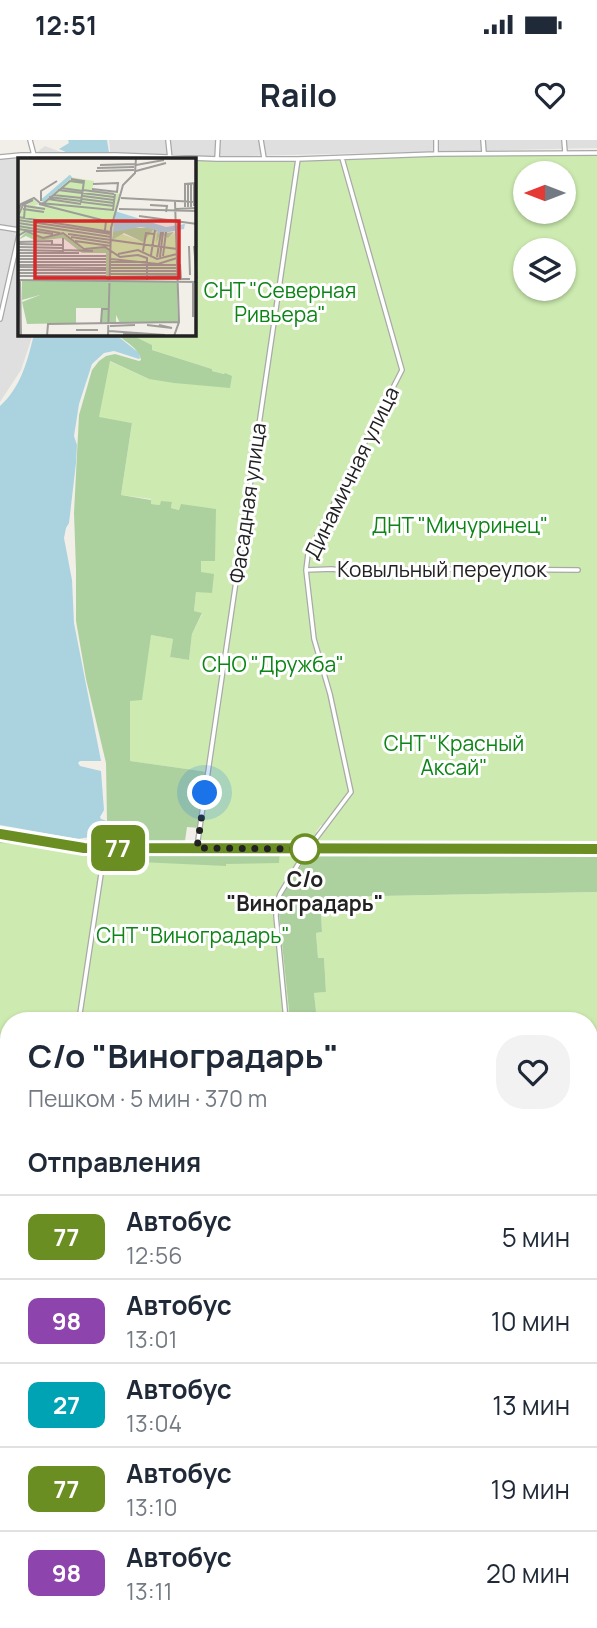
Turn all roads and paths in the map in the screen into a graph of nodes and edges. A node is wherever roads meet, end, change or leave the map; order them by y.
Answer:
1 (30, 140) edge
2 (168, 140) edge
3 (218, 140) edge
4 (261, 140) edge
5 (436, 140) edge
6 (484, 140) edge
7 (564, 140) edge
8 (484, 153) junction
9 (565, 153) junction
10 (597, 153) edge
11 (436, 154) junction
12 (0, 157) edge
13 (35, 157) edge
14 (169, 158) edge
15 (342, 158) junction
16 (196, 159) edge
17 (216, 159) junction
18 (264, 159) junction
19 (298, 159) junction
20 (0, 227) edge
21 (18, 233) edge
22 (18, 237) edge
23 (1, 304) edge
24 (0, 319) edge
25 (306, 570) junction
26 (578, 570) dead end
27 (0, 834) edge
28 (119, 848) junction
29 (197, 848) junction
30 (308, 849) junction
31 (597, 849) edge
32 (80, 1012) edge
33 (285, 1012) edge

1 - 13 street
2 - 14 street
3 - 17 street
4 - 18 street
5 - 11 street
6 - 8 street
7 - 9 street
8 - 9 street
8 - 11 street
9 - 10 street
11 - 15 street
12 - 13 street
13 - 14 street
15 - 19 street
15 - 25 street, Динамичная улица
16 - 17 street
17 - 18 street
18 - 19 street
19 - 29 street, Фасадная улица
20 - 21 street
22 - 23 street
23 - 24 street
25 - 26 street, Ковыльный переулок
25 - 30 street, Динамичная улица
27 - 28 main road
28 - 29 main road
28 - 32 street
29 - 30 main road
30 - 31 main road
30 - 33 street

